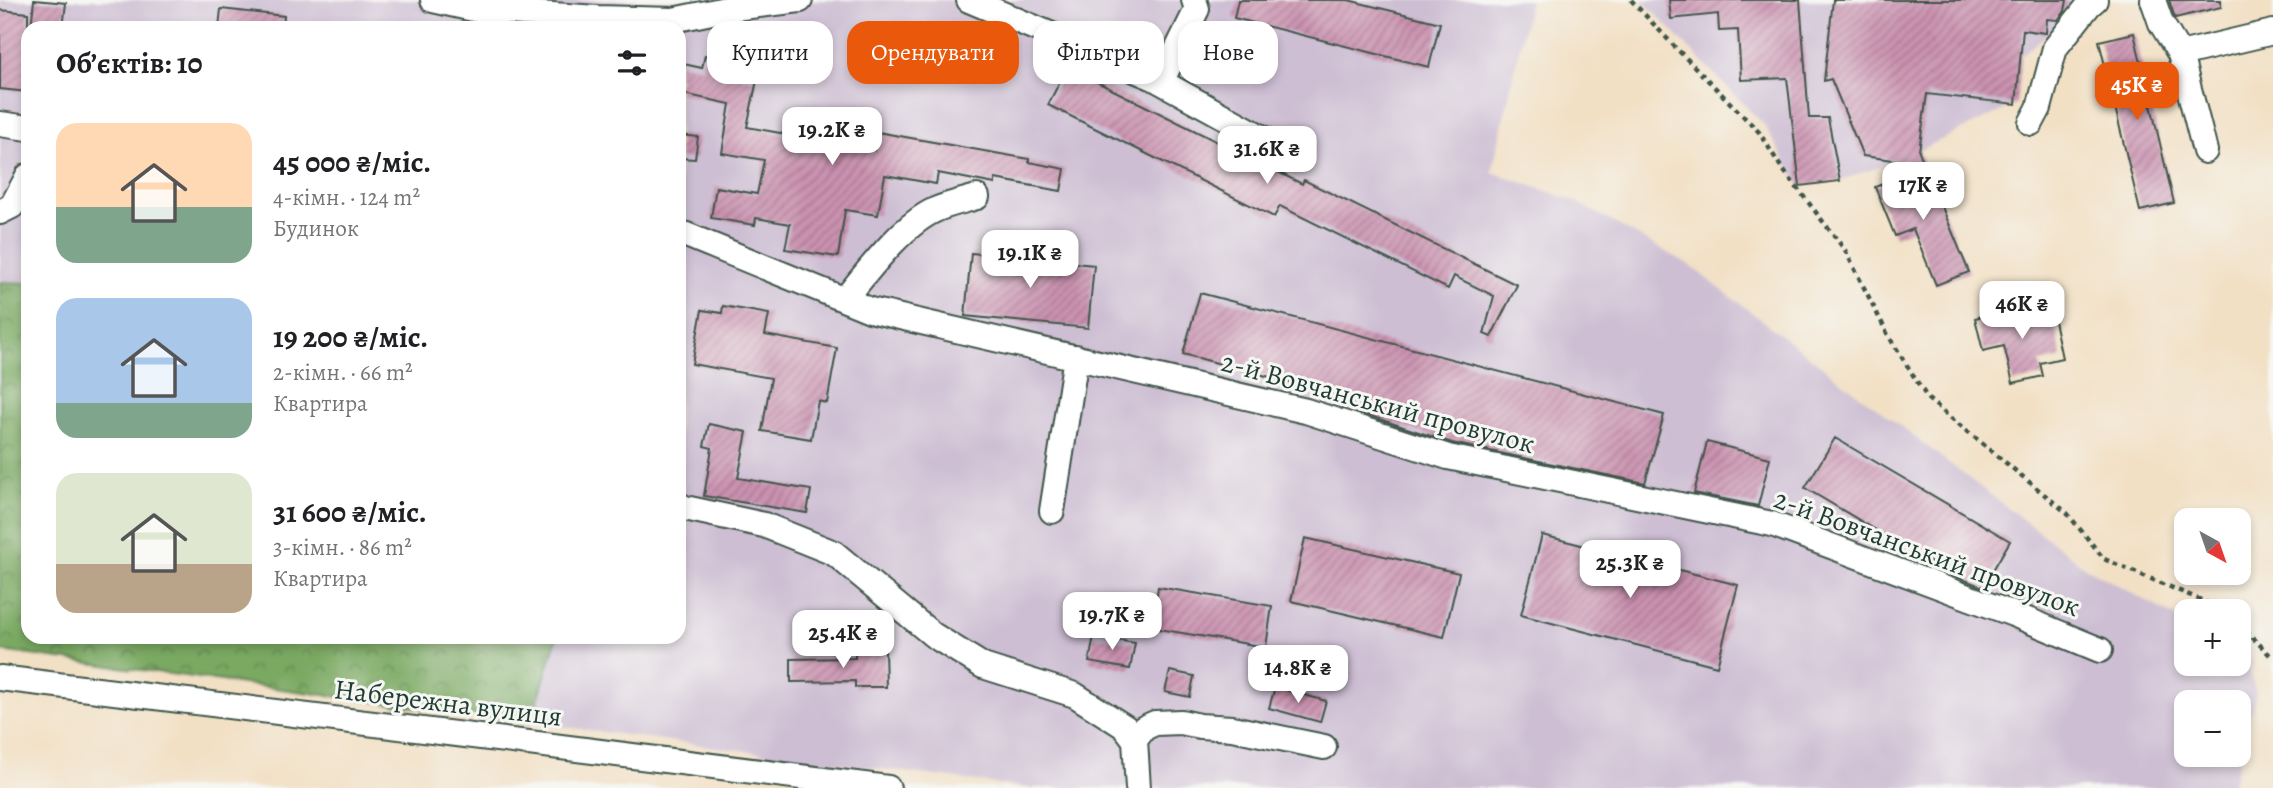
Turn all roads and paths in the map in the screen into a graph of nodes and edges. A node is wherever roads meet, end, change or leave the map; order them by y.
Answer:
1 (433, 0) edge
2 (800, 0) edge
3 (969, 0) edge
4 (1194, 0) edge
5 (1631, 0) edge
6 (2095, 0) edge
7 (2153, 0) edge
8 (1033, 27) edge
9 (2273, 32) edge
10 (2180, 54) junction
11 (1164, 76) edge
12 (1164, 84) edge
13 (2031, 123) dead end
14 (0, 124) edge
15 (21, 127) edge
16 (2205, 151) dead end
17 (1294, 155) dead end
18 (21, 189) edge
19 (977, 197) dead end
20 (0, 212) edge
21 (686, 235) edge
22 (845, 299) junction
23 (1076, 358) junction
24 (686, 508) edge
25 (1052, 511) dead end
26 (2199, 599) edge
27 (2251, 635) edge
28 (2100, 650) dead end
29 (2273, 658) edge
30 (0, 678) edge
31 (1135, 740) junction
32 (1324, 747) dead end
33 (888, 788) edge
34 (1139, 788) edge

1 - 2 street
3 - 8 street
4 - 11 street
5 - 26 path
6 - 13 street
7 - 10 street
9 - 10 street
10 - 16 street
12 - 17 street
14 - 15 street
18 - 20 street
19 - 22 street
21 - 22 street, 2-й Вовчанський провулок
22 - 23 street, 2-й Вовчанський провулок
23 - 25 street
23 - 28 street, 2-й Вовчанський провулок
24 - 31 street
27 - 29 path
30 - 33 street, Набережна вулиця
31 - 32 street
31 - 34 street

